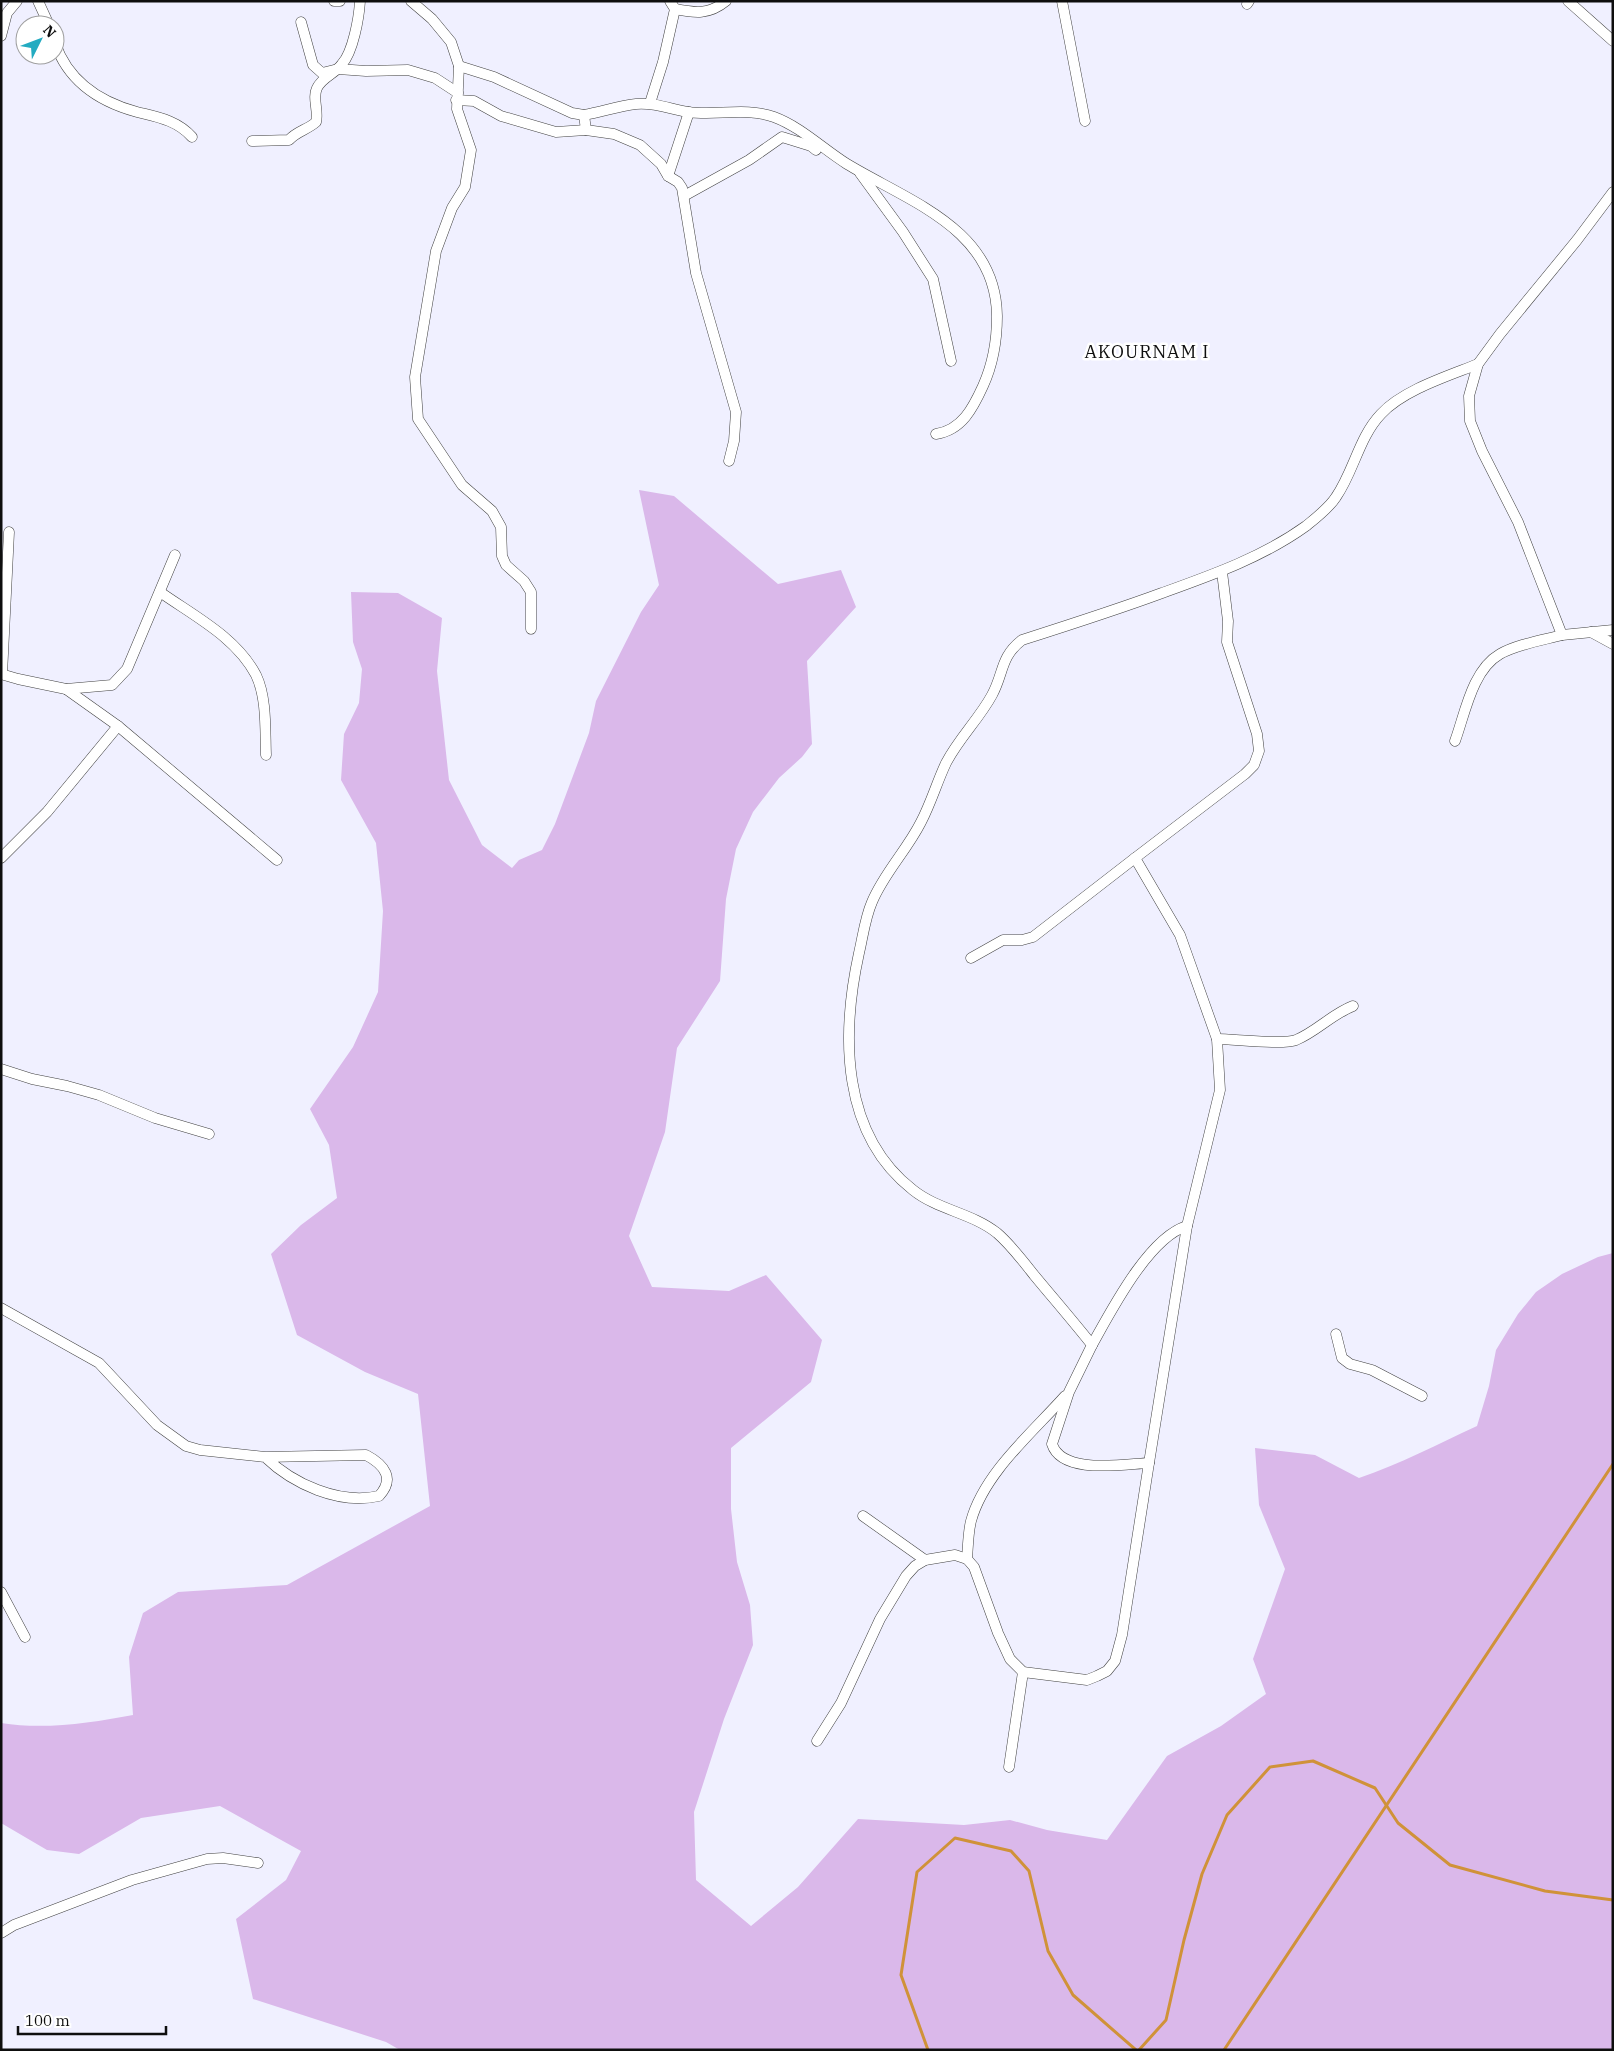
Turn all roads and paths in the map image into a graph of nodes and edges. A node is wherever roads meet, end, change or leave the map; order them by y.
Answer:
1 (17, 1) edge
2 (38, 1) edge
3 (334, 1) edge
4 (340, 1) edge
5 (360, 1) edge
6 (411, 1) edge
7 (726, 1) edge
8 (1062, 1) edge
9 (1568, 1) edge
10 (672, 5) edge
11 (44, 15) edge
12 (301, 22) dead end
13 (1, 36) edge
14 (1613, 41) edge
15 (65, 65) edge
16 (459, 66) junction
17 (338, 69) junction
18 (457, 96) junction
19 (650, 103) junction
20 (689, 112) junction
21 (584, 115) junction
22 (1085, 121) dead end
23 (787, 123) junction
24 (586, 130) junction
25 (192, 137) dead end
26 (782, 137) junction
27 (252, 141) dead end
28 (847, 164) junction
29 (858, 170) junction
30 (668, 176) junction
31 (1613, 192) edge
32 (684, 196) junction
33 (951, 361) dead end
34 (1478, 364) junction
35 (936, 434) dead end
36 (729, 461) dead end
37 (9, 532) dead end
38 (175, 554) dead end
39 (1222, 572) junction
40 (160, 592) junction
41 (531, 629) dead end
42 (1613, 630) edge
43 (1591, 632) junction
44 (1562, 634) junction
45 (1613, 644) edge
46 (2, 674) edge
47 (66, 689) junction
48 (118, 726) junction
49 (1454, 741) dead end
50 (266, 755) dead end
51 (1, 858) edge
52 (1135, 858) junction
53 (277, 860) dead end
54 (971, 958) dead end
55 (1353, 1006) dead end
56 (1217, 1039) junction
57 (1, 1069) edge
58 (209, 1134) dead end
59 (1187, 1226) junction
60 (1, 1308) edge
61 (1336, 1334) dead end
62 (1092, 1345) junction
63 (1069, 1392) junction
64 (1422, 1396) dead end
65 (265, 1457) junction
66 (1149, 1463) junction
67 (864, 1516) dead end
68 (966, 1559) junction
69 (926, 1560) junction
70 (1, 1592) edge
71 (25, 1637) dead end
72 (1023, 1672) junction
73 (817, 1741) dead end
74 (1009, 1767) dead end
75 (258, 1863) dead end
76 (1, 1933) edge

1 - 13 street
2 - 11 street
3 - 4 street
5 - 17 street
6 - 16 street
7 - 10 street
8 - 22 street
9 - 14 street
10 - 19 street
12 - 17 street
15 - 25 street
16 - 18 street
16 - 21 street
17 - 18 street
17 - 27 street
18 - 24 street
18 - 41 street
19 - 20 street
19 - 21 street
20 - 23 street
20 - 30 street
21 - 24 street
23 - 26 street
23 - 28 street
24 - 30 street
26 - 28 street
26 - 32 street
28 - 29 street
29 - 33 street
29 - 35 street
30 - 32 street
31 - 34 street
32 - 36 street
34 - 39 street
34 - 44 street
37 - 46 street
38 - 40 street
39 - 52 street
39 - 62 street
40 - 47 street
40 - 50 street
42 - 43 street
43 - 44 street
43 - 45 street
44 - 49 street
46 - 47 street
47 - 48 street
48 - 51 street
48 - 53 street
52 - 54 street
52 - 56 street
55 - 56 street
56 - 59 street
57 - 58 street
59 - 62 street
59 - 66 street
60 - 65 street
61 - 64 street
62 - 63 street
63 - 66 street
63 - 68 street
65 - 65 street
66 - 72 street
67 - 69 street
68 - 69 street
68 - 72 street
69 - 73 street
70 - 71 street
72 - 74 street
75 - 76 street

